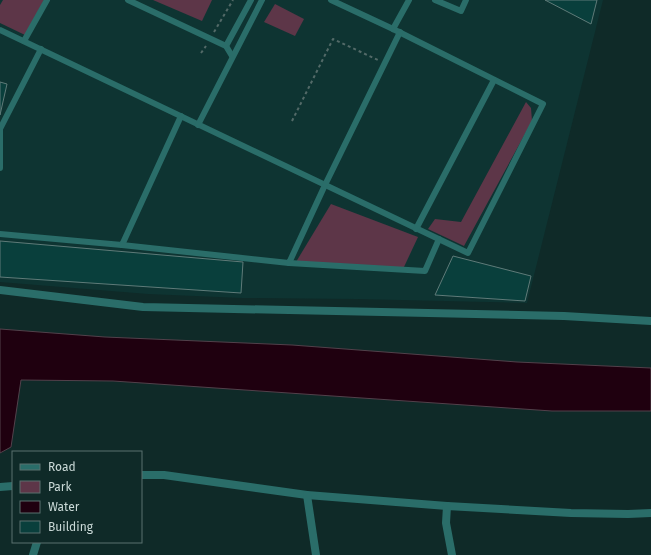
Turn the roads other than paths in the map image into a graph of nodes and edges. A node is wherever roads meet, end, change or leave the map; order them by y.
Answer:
1 (47, 0) edge
2 (128, 0) edge
3 (251, 0) edge
4 (262, 0) edge
5 (331, 0) edge
6 (409, 0) edge
7 (435, 0) edge
8 (466, 0) edge
9 (394, 29) junction
10 (0, 30) edge
11 (400, 32) junction
12 (24, 41) junction
13 (226, 46) junction
14 (41, 50) junction
15 (232, 56) junction
16 (494, 80) junction
17 (181, 116) junction
18 (198, 125) junction
19 (0, 168) edge
20 (325, 185) junction
21 (416, 229) junction
22 (0, 234) edge
23 (439, 239) junction
24 (122, 245) junction
25 (289, 263) junction
26 (0, 290) edge
27 (651, 320) edge
28 (142, 475) edge
29 (12, 486) edge
30 (0, 487) edge
31 (307, 495) junction
32 (447, 506) junction
33 (651, 513) edge
34 (37, 543) edge
35 (33, 555) edge
36 (316, 555) edge
37 (452, 555) edge

1 - 12 lane
2 - 13 lane
3 - 13 lane
4 - 15 lane
5 - 9 lane
6 - 9 lane
7 - 8 lane
9 - 11 lane
10 - 12 lane
11 - 16 lane
11 - 20 lane
12 - 14 lane
13 - 15 lane
14 - 17 lane
14 - 19 lane
15 - 18 lane
16 - 21 lane
16 - 23 lane
17 - 18 lane
17 - 24 lane
18 - 20 lane
20 - 21 lane
20 - 25 lane
21 - 23 lane
22 - 24 lane
23 - 25 lane
24 - 25 lane
26 - 27 street
28 - 31 street
29 - 30 street
31 - 32 street
31 - 36 street
32 - 33 street
32 - 37 street
34 - 35 street

